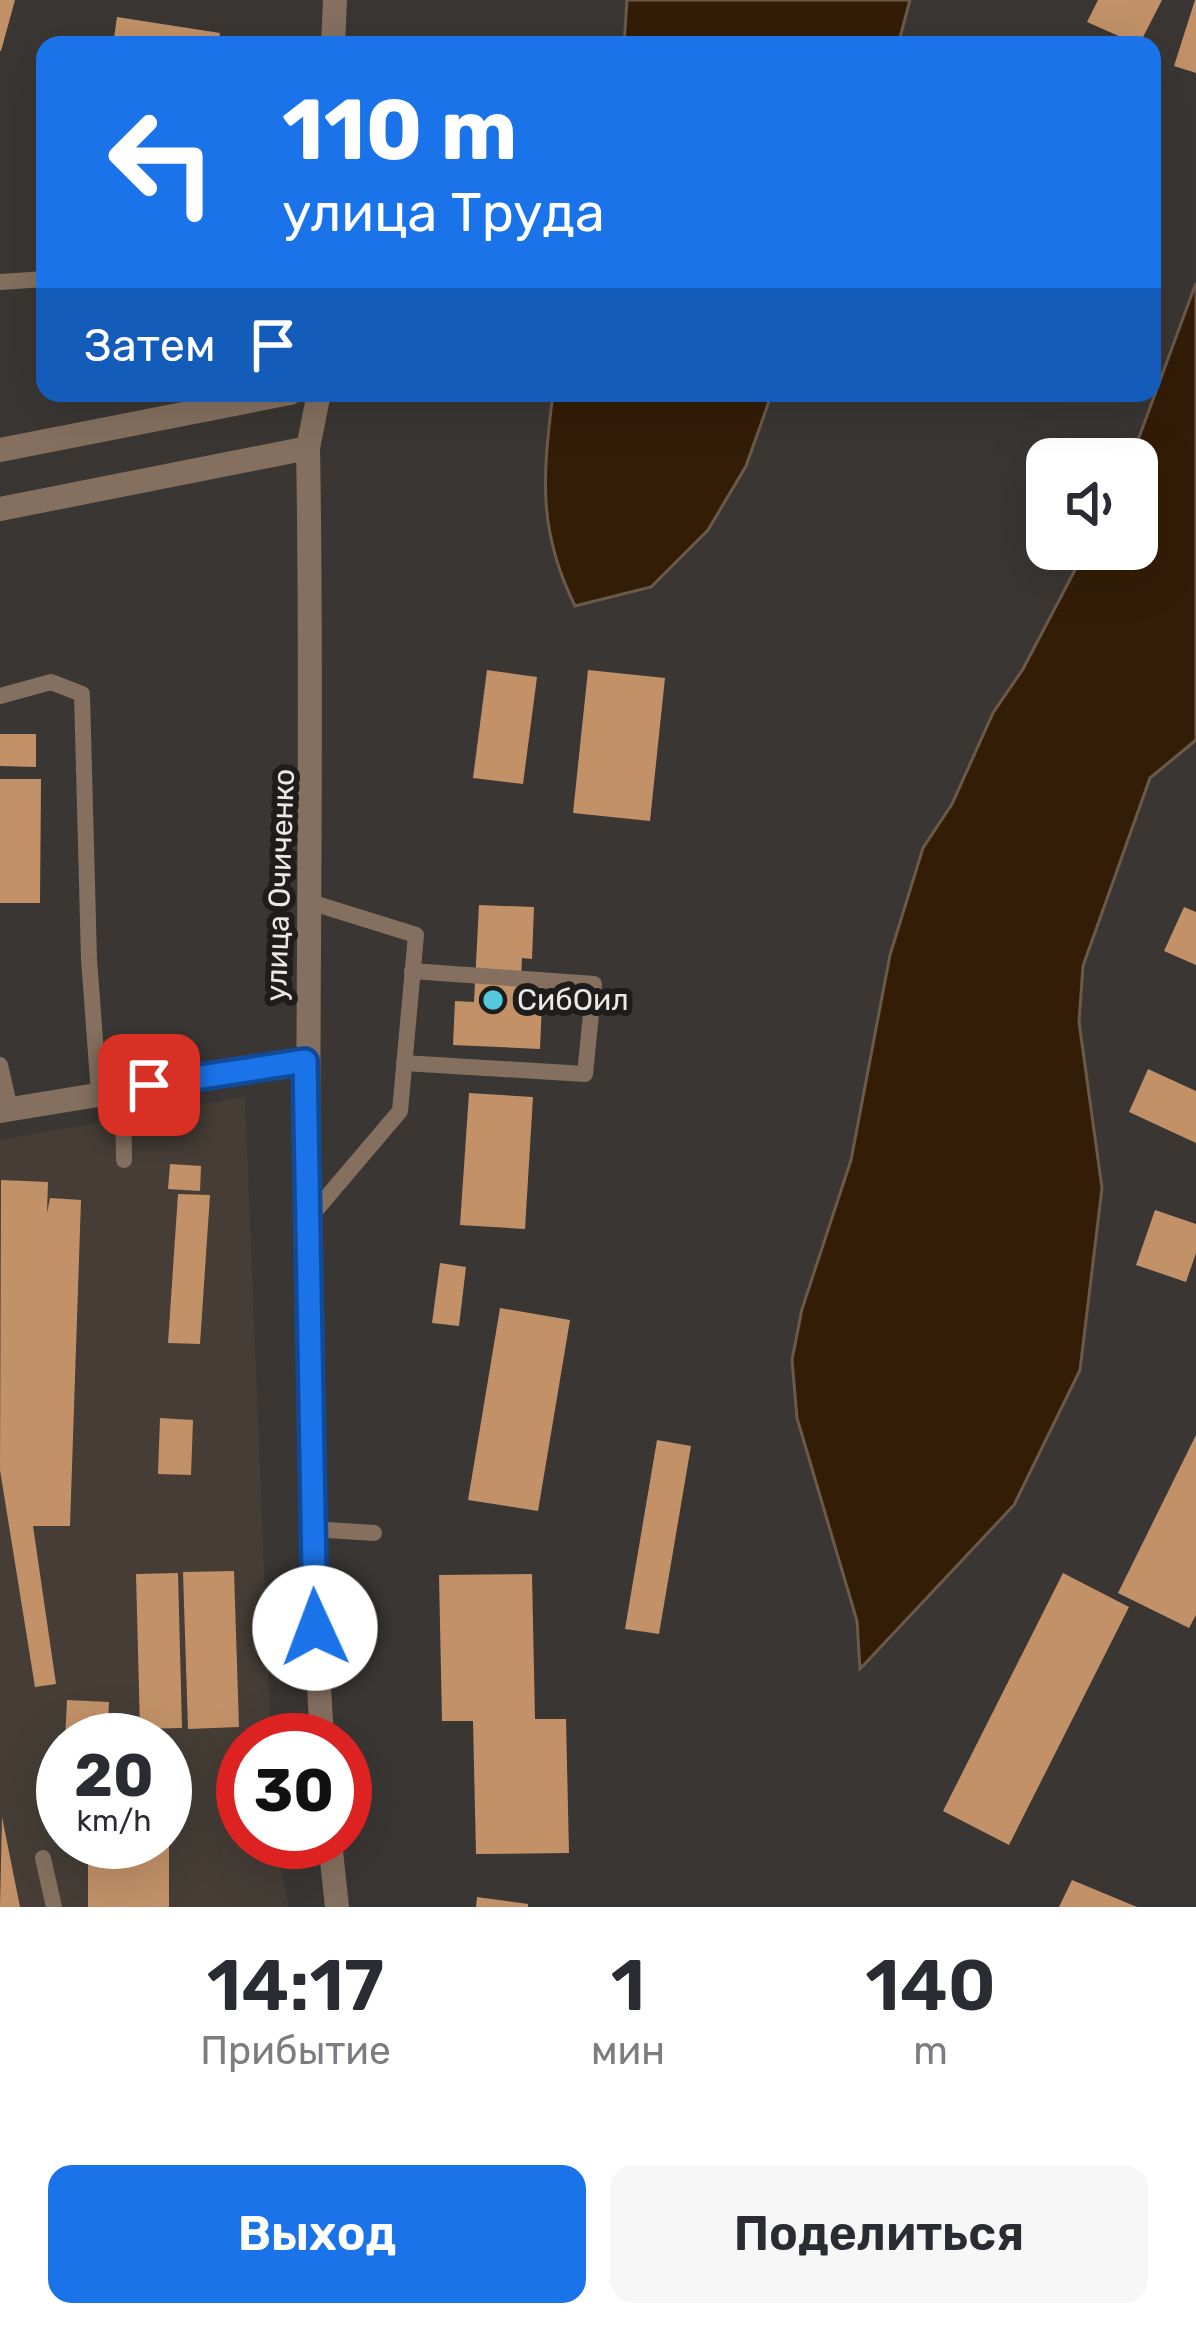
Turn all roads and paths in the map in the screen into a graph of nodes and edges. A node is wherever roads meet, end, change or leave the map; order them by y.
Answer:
1 (335, 0) edge
2 (333, 36) edge
3 (36, 280) edge
4 (0, 282) edge
5 (244, 402) edge
6 (317, 402) edge
7 (308, 448) junction
8 (0, 450) edge
9 (0, 508) edge
10 (0, 696) edge
11 (310, 902) junction
12 (412, 970) junction
13 (305, 1061) junction
14 (404, 1064) junction
15 (0, 1065) edge
16 (111, 1092) junction
17 (5, 1110) edge
18 (124, 1160) dead end
19 (310, 1216) junction
20 (312, 1529) junction
21 (374, 1533) dead end
22 (321, 1713) edge
23 (45, 1869) edge
24 (333, 1869) edge
25 (54, 1907) edge
26 (337, 1907) edge

1 - 2 street
3 - 4 lane
5 - 8 street
6 - 7 street, улица Очиченко
7 - 9 street
7 - 11 street, улица Очиченко
10 - 16 lane
11 - 12 lane
11 - 13 street, улица Очиченко
12 - 14 lane
12 - 14 lane
13 - 16 street
13 - 19 street, улица Очиченко
14 - 19 lane
15 - 17 lane
16 - 17 street
16 - 18 lane
19 - 20 street, улица Очиченко
20 - 21 lane
20 - 22 street, улица Очиченко
23 - 25 lane
24 - 26 street

